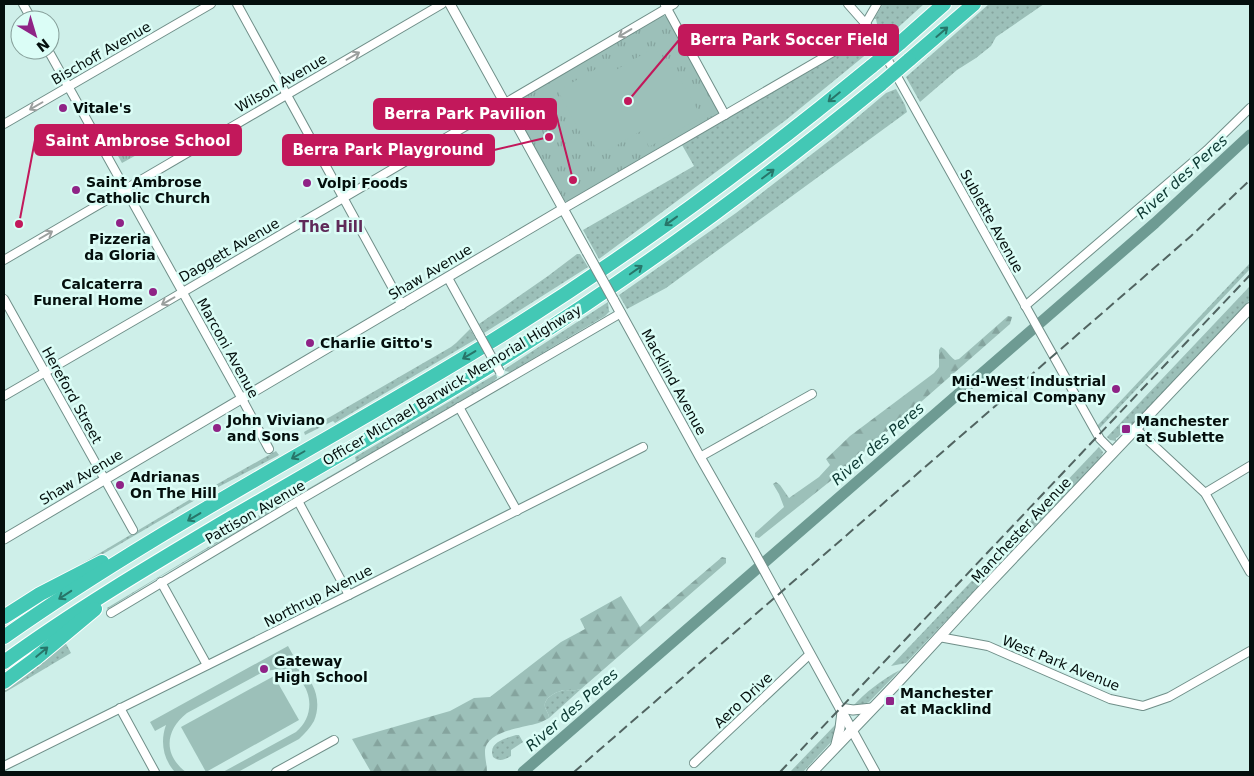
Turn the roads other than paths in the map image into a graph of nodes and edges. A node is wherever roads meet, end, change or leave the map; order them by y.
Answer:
1 (211, 4) edge
2 (237, 4) edge
3 (442, 4) edge
4 (450, 4) edge
5 (848, 4) edge
6 (877, 4) edge
7 (944, 4) edge
8 (974, 4) edge
9 (668, 5) edge
10 (869, 27) junction
11 (53, 60) edge
12 (68, 87) junction
13 (287, 94) junction
14 (505, 104) junction
15 (1250, 108) edge
16 (725, 115) junction
17 (4, 124) edge
18 (124, 189) junction
19 (344, 198) junction
20 (564, 209) junction
21 (4, 260) edge
22 (448, 278) junction
23 (182, 293) junction
24 (4, 299) edge
25 (402, 305) junction
26 (1250, 308) edge
27 (1027, 309) junction
28 (621, 313) junction
29 (45, 372) junction
30 (504, 380) junction
31 (812, 394) dead end
32 (4, 396) edge
33 (242, 399) junction
34 (460, 406) junction
35 (1136, 429) junction
36 (643, 447) dead end
37 (269, 449) dead end
38 (1113, 452) junction
39 (700, 457) junction
40 (1250, 466) edge
41 (105, 479) junction
42 (1205, 493) junction
43 (298, 501) junction
44 (516, 510) junction
45 (133, 530) dead end
46 (4, 539) edge
47 (136, 551) junction
48 (1250, 572) edge
49 (134, 575) junction
50 (161, 582) junction
51 (349, 595) junction
52 (110, 613) dead end
53 (4, 617) edge
54 (4, 637) edge
55 (939, 637) junction
56 (1250, 650) edge
57 (810, 654) junction
58 (4, 662) edge
59 (207, 665) junction
60 (4, 682) edge
61 (120, 708) junction
62 (872, 708) junction
63 (841, 710) junction
64 (852, 731) junction
65 (334, 740) dead end
66 (835, 748) junction
67 (694, 763) dead end
68 (4, 766) edge
69 (154, 772) edge
70 (276, 772) edge
71 (812, 772) edge
72 (875, 772) edge

1 - 12 street, Bischoff Avenue
2 - 13 street
13 -> 3 street, Wilson Avenue
4 - 14 street, Macklind Avenue
5 - 10 street, Sublette Avenue
6 - 10 street
7 -> 47 highway, Officer Michael Barwick Memorial Highway, bridge
49 -> 8 highway, Officer Michael Barwick Memorial Highway, bridge
9 -> 14 street, Daggett Avenue
9 - 16 street
10 - 16 street, Shaw Avenue
10 - 27 street, Sublette Avenue
11 - 12 street, Marconi Avenue
12 -> 17 street, Bischoff Avenue
12 - 18 street, Marconi Avenue
13 - 18 street, Wilson Avenue
13 - 19 street
14 - 19 street, Daggett Avenue
14 - 20 street, Macklind Avenue
15 - 27 street
16 - 20 street, Shaw Avenue
21 -> 18 street, Wilson Avenue
18 - 23 street, Marconi Avenue
19 - 23 street, Daggett Avenue
19 - 25 street
20 - 22 street, Shaw Avenue
20 - 28 street, Macklind Avenue, bridge
22 - 25 street, Shaw Avenue
22 - 30 street, bridge
23 -> 29 street, Daggett Avenue
23 - 33 street, Marconi Avenue
24 - 29 street, Hereford Street
25 - 33 street, Shaw Avenue
26 - 35 main road, Manchester Avenue
27 - 38 street, Sublette Avenue
28 - 30 street, Pattison Avenue
28 - 39 street, Macklind Avenue
29 - 32 street, Daggett Avenue
29 - 41 street, Hereford Street
30 - 34 street, Pattison Avenue
31 - 39 street
33 - 37 street, Marconi Avenue
33 - 41 street, Shaw Avenue
34 - 43 street, Pattison Avenue
34 - 44 street
35 - 38 main road, Manchester Avenue
35 - 42 street
36 - 44 street, Northrup Avenue
38 - 55 main road, Manchester Avenue
39 - 57 street, Macklind Avenue
40 - 42 street
41 - 45 street, Hereford Street
41 - 46 street, Shaw Avenue
42 - 48 street
43 - 50 street, Pattison Avenue
43 - 51 street
44 - 51 street, Northrup Avenue
47 - 53 highway
47 -> 54 highway, Officer Michael Barwick Memorial Highway
49 - 58 highway, Officer Michael Barwick Memorial Highway
60 -> 49 highway
50 - 52 street, Pattison Avenue
50 - 59 street
51 - 59 street, Northrup Avenue
55 - 56 street, West Park Avenue
55 - 62 main road, Manchester Avenue
57 - 63 street, Macklind Avenue
57 - 67 street, Aero Drive
59 - 61 street, Northrup Avenue
61 - 68 street, Northrup Avenue
61 - 69 street
62 - 63 street
62 - 64 main road, Manchester Avenue
63 - 64 street, Macklind Avenue
63 - 66 street
64 - 66 main road, Manchester Avenue
64 - 72 street, Macklind Avenue
65 - 70 street
66 - 71 main road, Manchester Avenue

